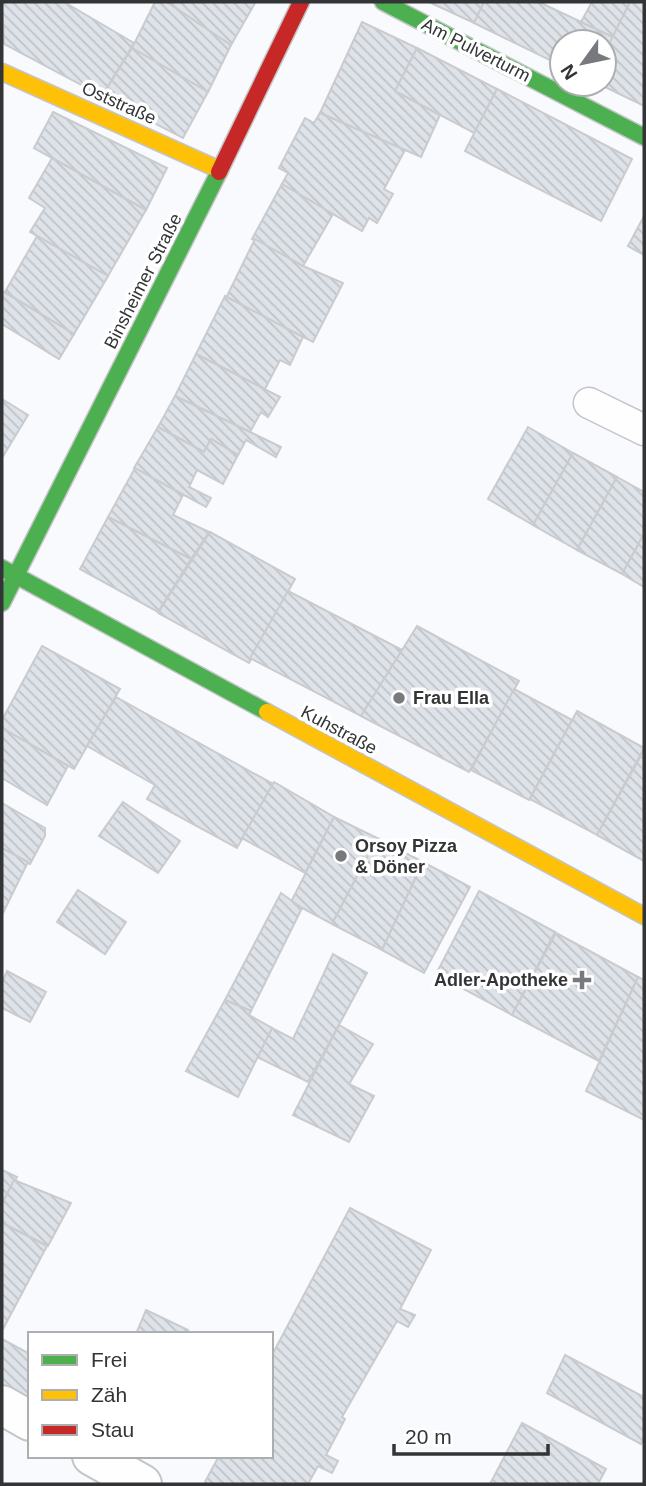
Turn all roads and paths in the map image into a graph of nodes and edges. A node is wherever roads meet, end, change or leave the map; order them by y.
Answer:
1 (300, 2) edge
2 (383, 2) edge
3 (2, 72) edge
4 (644, 136) edge
5 (220, 170) junction
6 (589, 403) dead end
7 (644, 430) edge
8 (9, 572) edge
9 (2, 603) edge
10 (644, 916) edge
11 (2, 1405) edge
12 (28, 1420) edge
13 (96, 1458) edge
14 (142, 1484) edge

1 - 5 main road, Binsheimer Straße
2 - 4 main road, Am Pulverturm
3 - 5 main road, Oststraße
5 - 8 main road, Binsheimer Straße
6 - 7 lane
8 - 9 main road, Binsheimer Straße
8 - 10 main road, Kuhstraße
11 - 12 street
13 - 14 street

